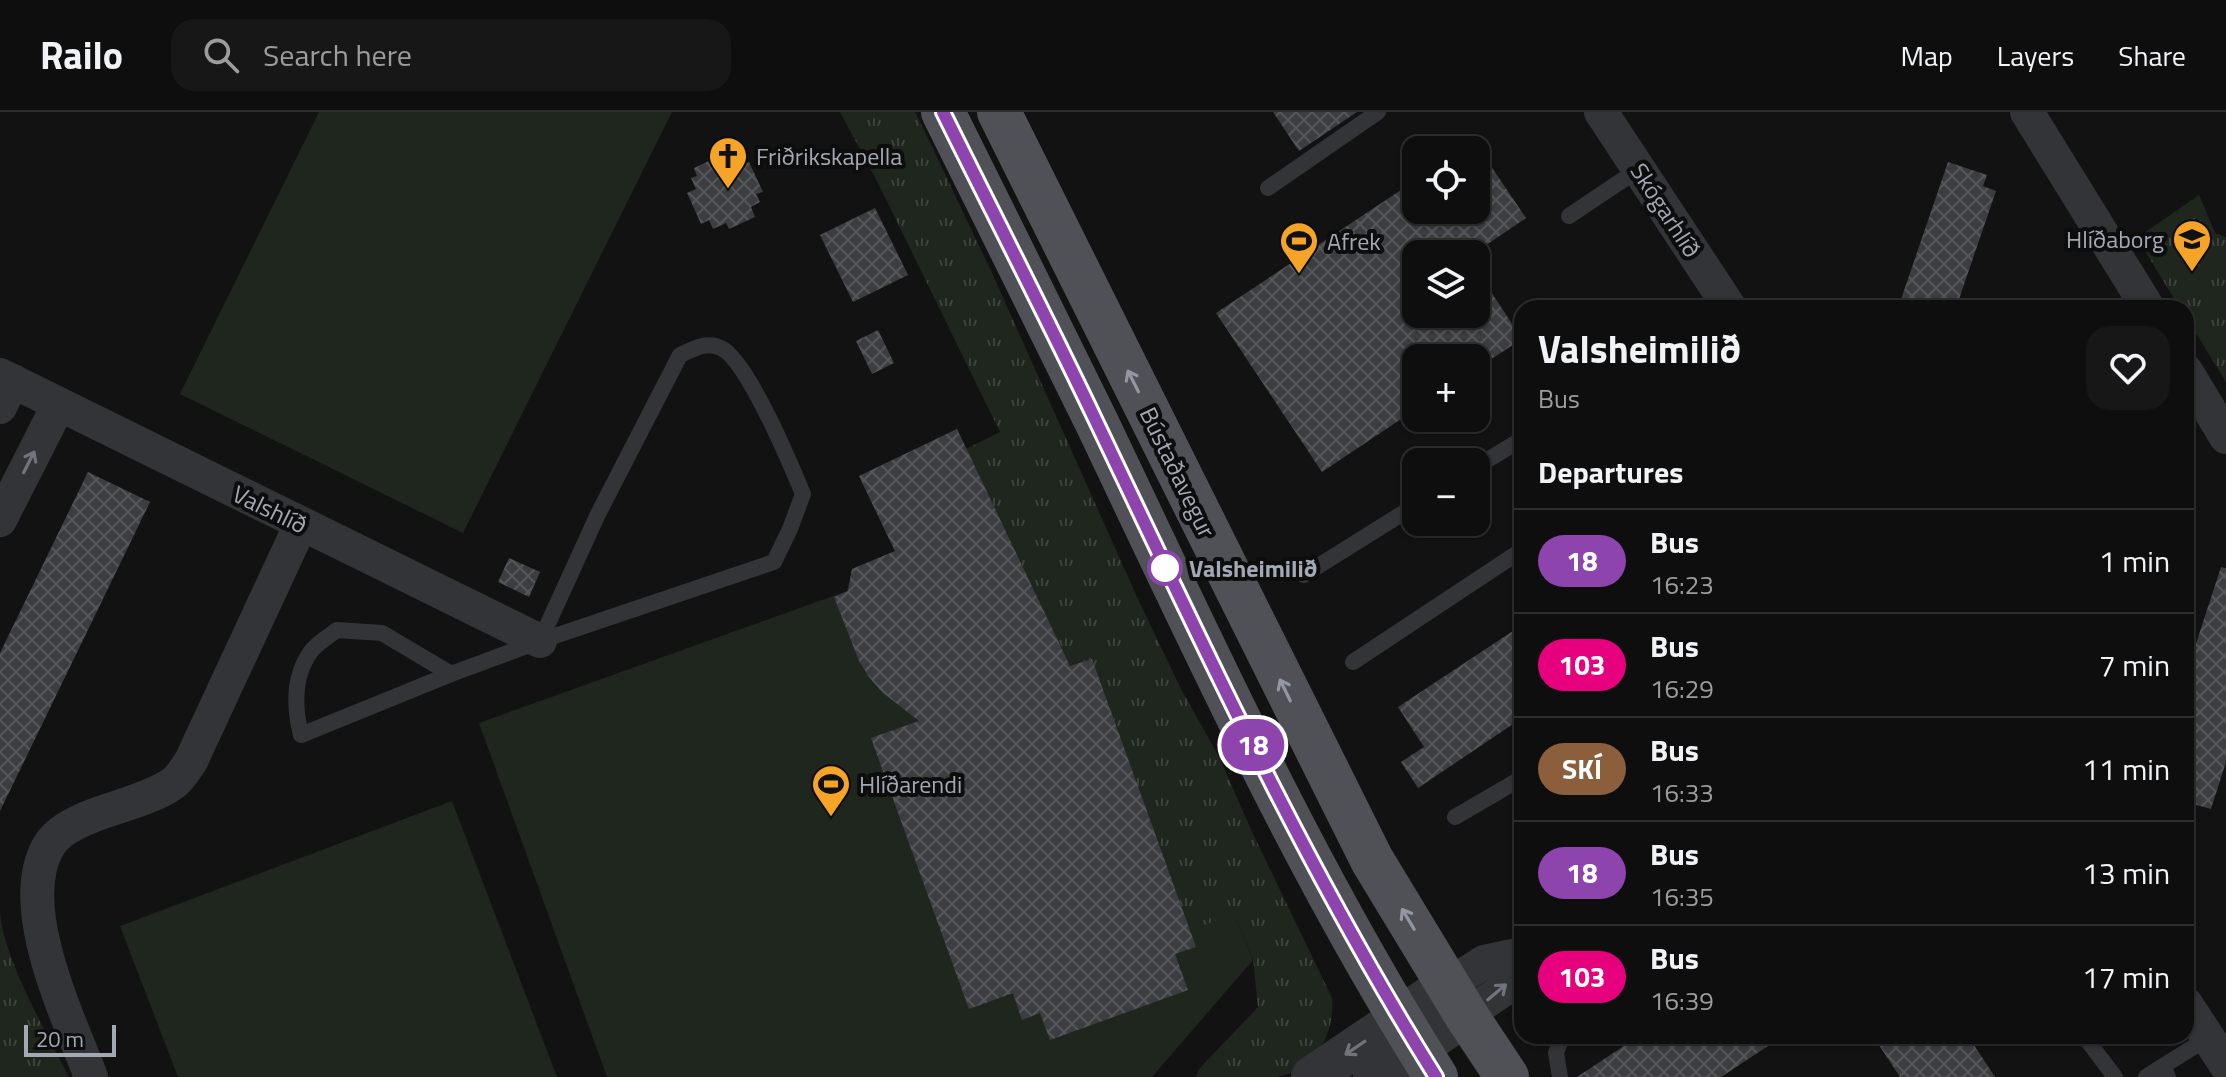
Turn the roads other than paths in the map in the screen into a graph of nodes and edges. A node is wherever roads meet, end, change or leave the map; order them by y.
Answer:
1 (943, 112) edge
2 (999, 112) edge
3 (1378, 112) edge
4 (1601, 112) edge
5 (2027, 112) edge
6 (1639, 169) junction
7 (1268, 188) dead end
8 (1569, 216) dead end
9 (1725, 300) edge
10 (2143, 300) edge
11 (2194, 384) edge
12 (4, 388) edge
13 (59, 404) junction
14 (2226, 437) edge
15 (1514, 444) edge
16 (1490, 458) edge
17 (1402, 514) edge
18 (0, 520) edge
19 (301, 524) junction
20 (1514, 555) edge
21 (1304, 575) dead end
22 (540, 641) junction
23 (1353, 662) dead end
24 (451, 674) junction
25 (1514, 783) edge
26 (1455, 817) dead end
27 (1514, 956) edge
28 (1514, 974) edge
29 (1457, 1000) junction
30 (2194, 1016) edge
31 (1559, 1044) edge
32 (2090, 1044) edge
33 (1417, 1048) edge
34 (2217, 1052) edge
35 (2166, 1072) edge
36 (91, 1077) edge
37 (1312, 1077) edge
38 (1374, 1077) edge
39 (1507, 1077) edge
40 (1560, 1077) edge
41 (2115, 1077) edge
42 (2146, 1077) edge

1 - 33 main road
29 -> 2 main road, Bústaðavegur
3 - 7 lane
4 - 6 street, Skógarhlíð
5 - 10 street
6 - 8 lane
6 - 9 street, Skógarhlíð
11 - 14 street
12 - 13 street, Valshlíð
18 -> 13 street
13 - 19 street, Valshlíð
15 - 16 lane
17 - 21 lane
19 - 22 street, Valshlíð
19 - 36 street
20 - 23 lane
22 - 22 lane
22 - 24 lane
24 - 24 lane
25 - 26 lane
27 - 29 street
29 -> 28 street
29 - 33 street
29 - 39 main road, Bústaðavegur
30 - 34 street
31 - 40 lane
32 - 41 lane
33 -> 37 street
33 - 38 street
34 - 35 lane
35 - 42 lane

